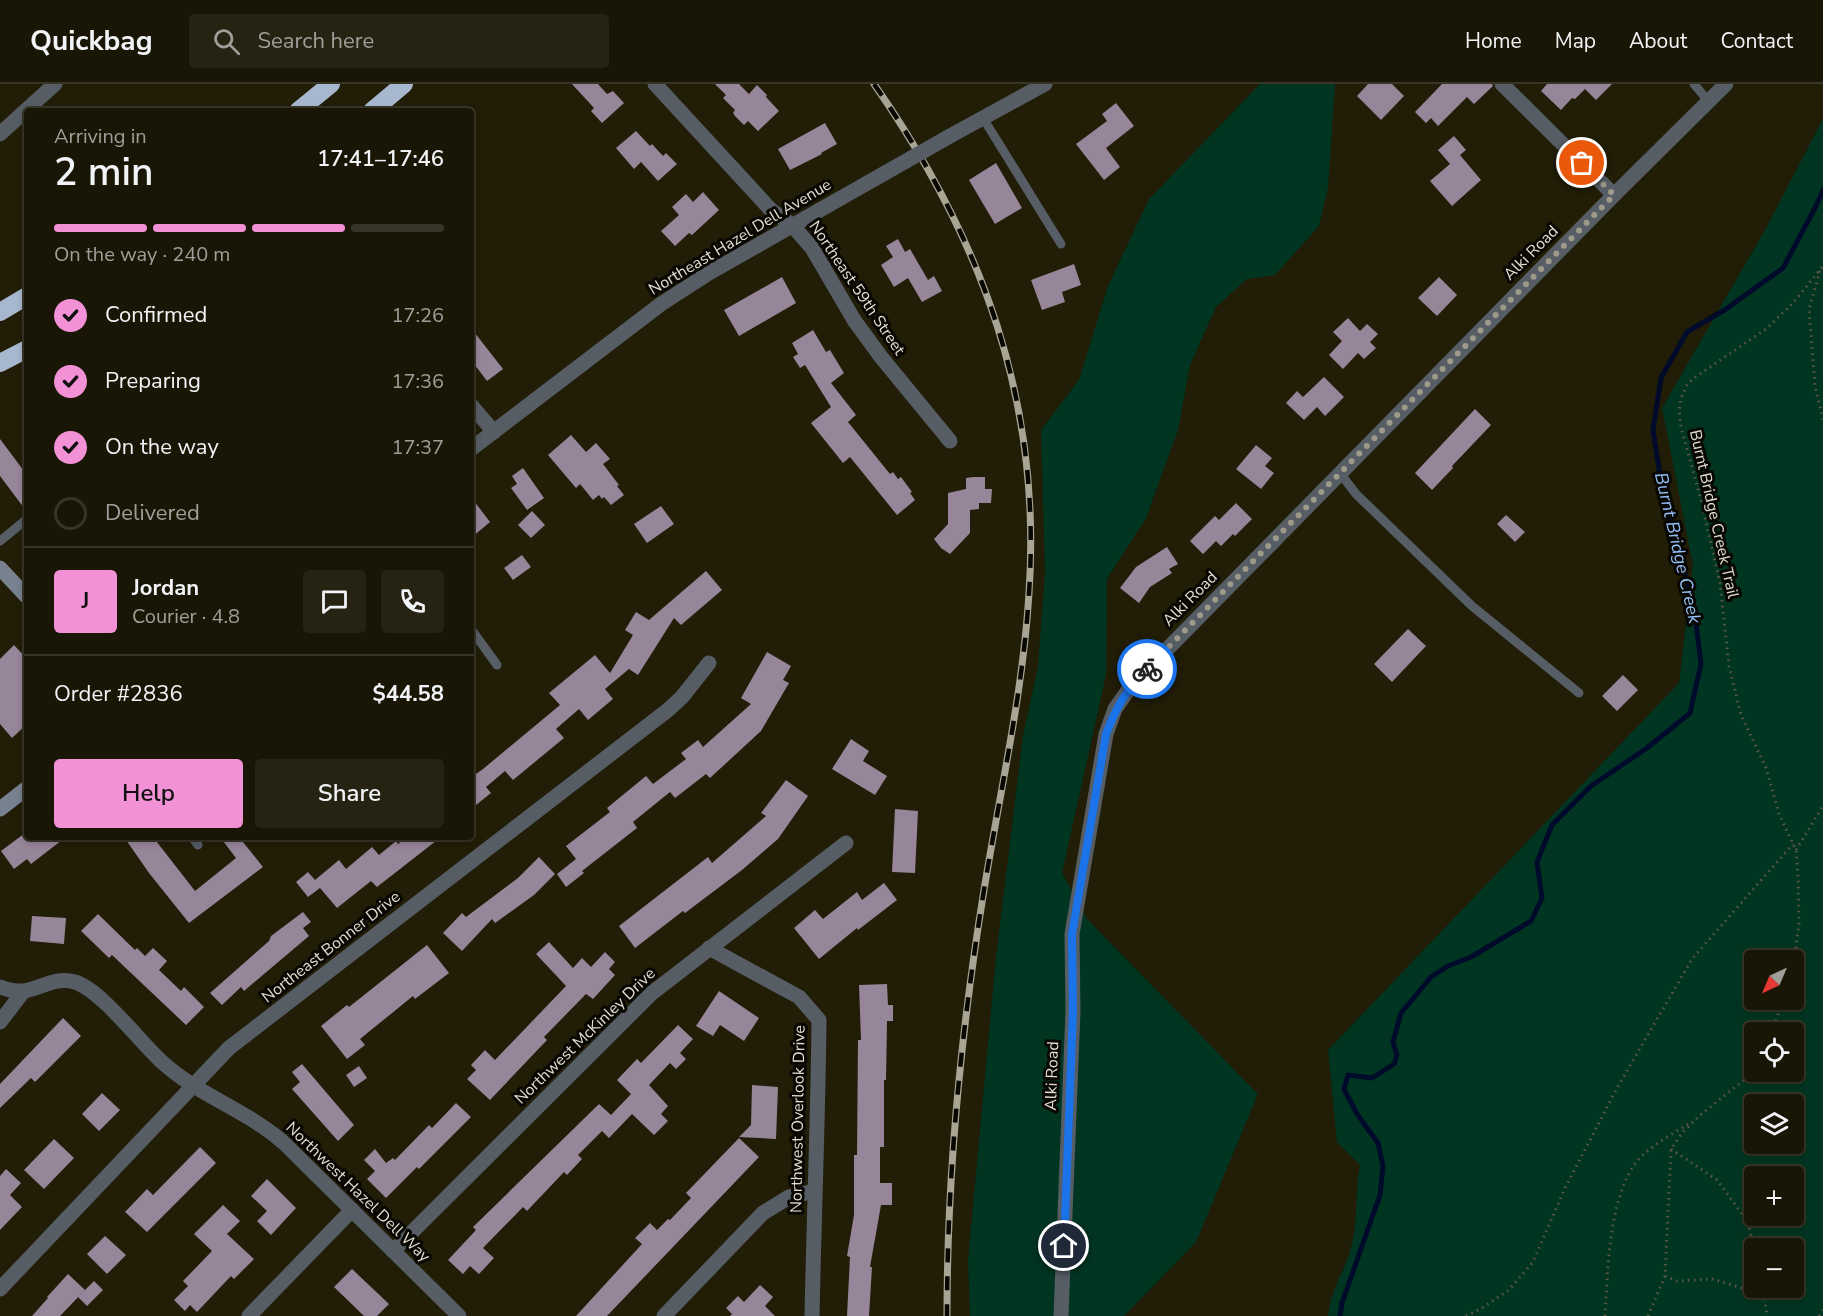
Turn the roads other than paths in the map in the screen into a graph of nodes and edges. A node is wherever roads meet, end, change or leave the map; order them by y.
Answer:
1 (55, 84) edge
2 (331, 84) edge
3 (404, 84) edge
4 (655, 84) edge
5 (1045, 84) edge
6 (1502, 84) edge
7 (1694, 84) edge
8 (1726, 84) edge
9 (1708, 101) junction
10 (29, 108) edge
11 (302, 108) edge
12 (376, 108) edge
13 (24, 112) edge
14 (983, 118) junction
15 (0, 134) edge
16 (1614, 195) junction
17 (792, 225) junction
18 (1061, 244) dead end
19 (24, 298) edge
20 (0, 312) edge
21 (24, 351) edge
22 (0, 363) edge
23 (474, 409) edge
24 (494, 432) junction
25 (950, 441) dead end
26 (474, 447) edge
27 (1340, 473) junction
28 (24, 521) edge
29 (0, 541) edge
30 (0, 568) edge
31 (24, 594) edge
32 (474, 633) edge
33 (709, 663) dead end
34 (497, 665) dead end
35 (1579, 693) dead end
36 (24, 790) edge
37 (0, 808) edge
38 (846, 843) dead end
39 (709, 948) junction
40 (0, 987) edge
41 (23, 992) junction
42 (0, 1022) edge
43 (192, 1085) junction
44 (814, 1191) junction
45 (352, 1210) junction
46 (393, 1251) junction
47 (0, 1289) edge
48 (249, 1316) edge
49 (459, 1316) edge
50 (664, 1316) edge
51 (812, 1316) edge
52 (1061, 1316) edge

1 - 10 street
2 - 11 highway
3 - 12 highway
4 - 17 street, Northeast 59th Street
5 - 14 street, Northeast Hazel Dell Avenue
6 - 16 street
7 - 9 lane
8 - 9 street, Alki Road
9 - 16 street, Alki Road
13 - 15 street
14 - 17 street, Northeast Hazel Dell Avenue, bridge
14 - 18 lane
16 - 27 street, Alki Road
17 - 24 street, Northeast Hazel Dell Avenue
17 - 25 street, Northeast 59th Street
19 - 20 highway
21 - 22 highway
23 - 24 street
24 - 26 street, Northeast Hazel Dell Avenue
27 - 35 lane
27 - 52 street, Alki Road
28 - 29 lane
30 - 31 main road
32 - 34 lane
33 - 43 street, Northeast Bonner Drive
36 - 37 main road
38 - 39 street, Northwest McKinley Drive
39 - 44 street, Northwest Overlook Drive
39 - 46 street, Northwest McKinley Drive
40 - 41 street
41 - 42 street
41 - 43 street, Northwest Hazel Dell Way
43 - 45 street, Northwest Hazel Dell Way
43 - 47 street, Northeast Bonner Drive
44 - 50 street
44 - 51 street, Northwest Overlook Drive
45 - 46 street, Northwest Hazel Dell Way
45 - 48 street
46 - 49 street, Northwest Hazel Dell Way

